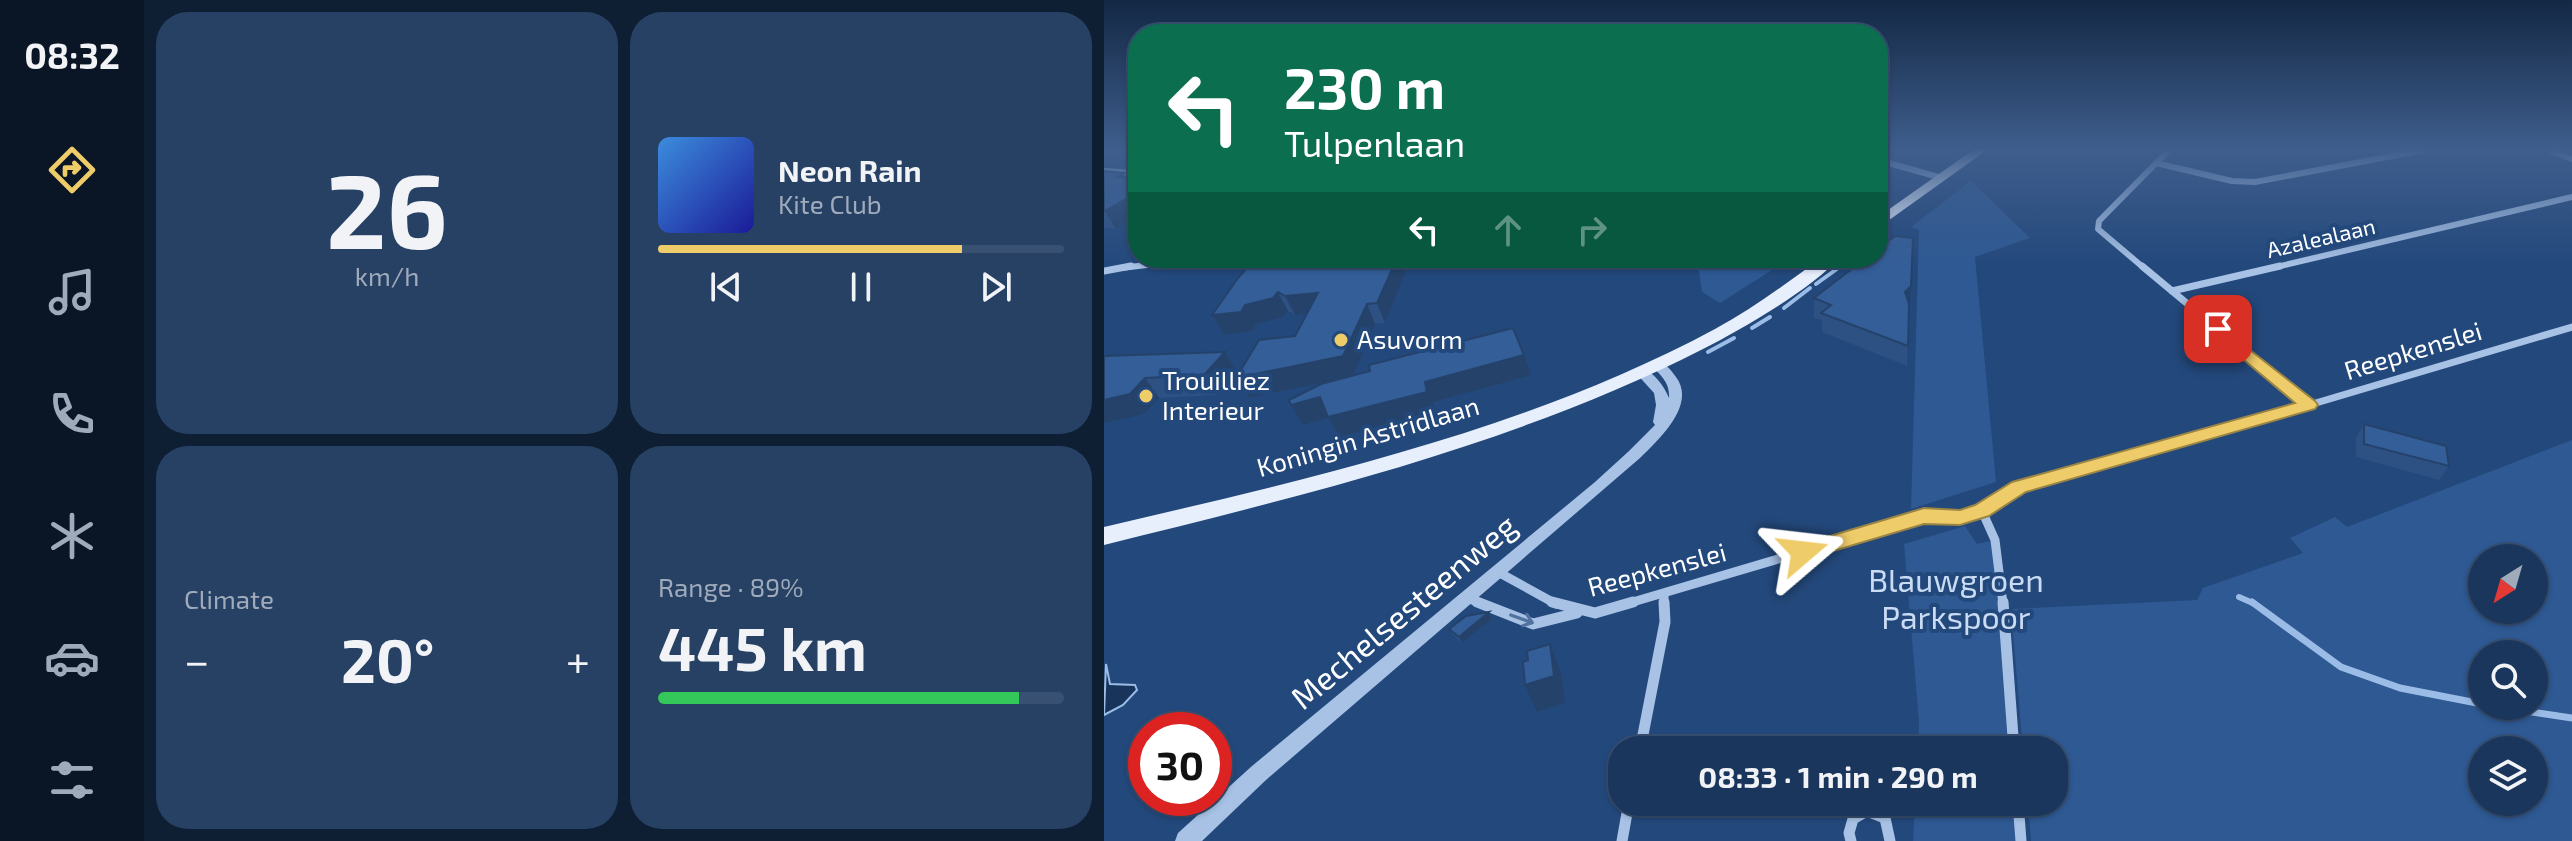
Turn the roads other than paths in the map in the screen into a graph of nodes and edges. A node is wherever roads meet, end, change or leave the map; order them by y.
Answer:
1 (1926, 189) edge
2 (2131, 189) edge
3 (2572, 197) edge
4 (1888, 217) edge
5 (1128, 265) edge
6 (1817, 268) edge
7 (1104, 271) edge
8 (2172, 291) junction
9 (2572, 327) edge
10 (1649, 368) junction
11 (2309, 405) junction
12 (1982, 511) junction
13 (1104, 536) edge
14 (1498, 572) junction
15 (1664, 594) junction
16 (1468, 598) junction
17 (1578, 613) junction
18 (1643, 736) edge
19 (2013, 736) edge
20 (1626, 816) edge
21 (2019, 816) edge
22 (1186, 841) edge
23 (1622, 841) edge
24 (1851, 841) edge
25 (1890, 841) edge
26 (2021, 841) edge

1 - 4 main road
2 - 8 street
3 - 8 street, Azalealaan
5 - 7 street
6 - 10 main road
8 - 11 street
9 - 11 street, Reepkenslei
10 - 13 main road, Koningin Astridlaan
10 - 14 street, Mechelsesteenweg
11 - 12 street, Reepkenslei
12 - 15 street, Reepkenslei
12 - 19 street
14 - 16 street, Mechelsesteenweg
14 - 17 street, Reepkenslei
15 - 17 street, Reepkenslei
15 - 18 street
16 -> 17 street, Reepkenslei
16 - 22 street, Mechelsesteenweg
20 - 23 street
21 - 26 street
24 - 25 street

